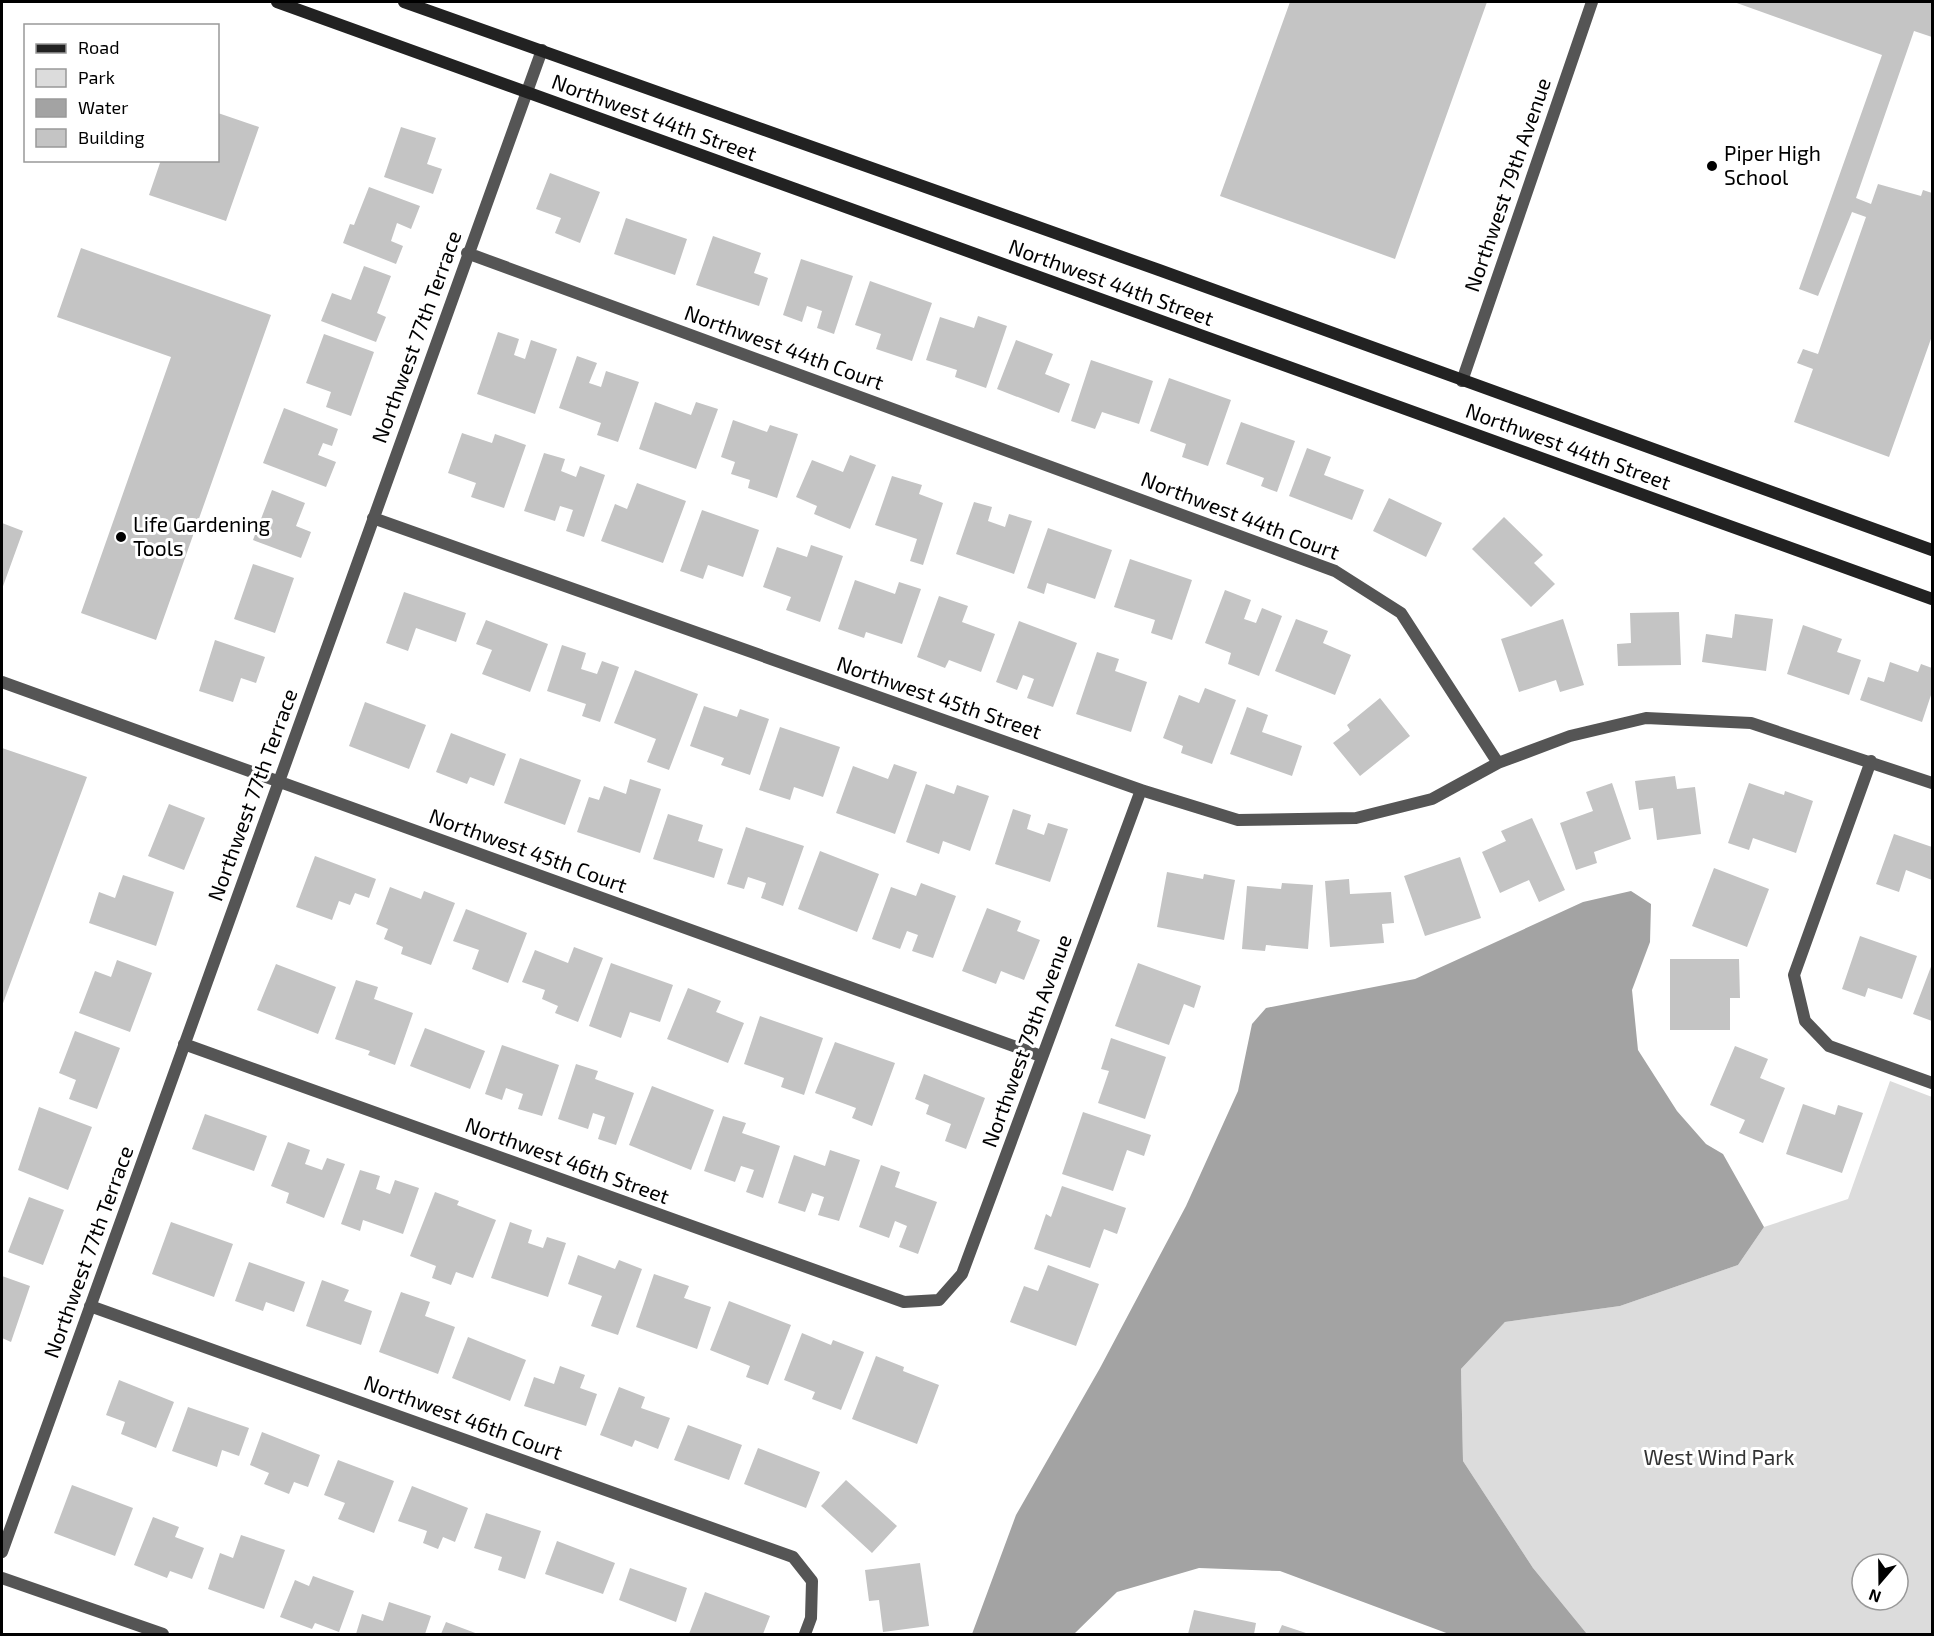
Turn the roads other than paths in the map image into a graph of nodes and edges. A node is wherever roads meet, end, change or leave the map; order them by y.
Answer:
1 (277, 2) edge
2 (404, 2) edge
3 (1592, 2) edge
4 (542, 50) junction
5 (528, 93) junction
6 (467, 253) junction
7 (1461, 381) junction
8 (373, 518) junction
9 (1932, 550) edge
10 (1932, 599) edge
11 (2, 682) edge
12 (1871, 761) junction
13 (1498, 763) junction
14 (278, 781) junction
15 (1932, 783) edge
16 (1141, 790) junction
17 (184, 1044) junction
18 (1041, 1056) junction
19 (1932, 1083) edge
20 (939, 1300) joint
21 (90, 1306) junction
22 (2, 1552) edge
23 (2, 1578) edge
24 (164, 1635) edge
25 (805, 1635) edge

1 - 5 street, Northwest 44th Street
2 - 4 street, Northwest 44th Street
3 - 7 street, Northwest 79th Avenue
4 - 5 street, Northwest 77th Terrace
4 - 7 street, Northwest 44th Street
5 - 6 street, Northwest 77th Terrace
5 - 10 street, Northwest 44th Street
6 - 8 street, Northwest 77th Terrace
6 - 13 street, Northwest 44th Court
7 - 9 street, Northwest 44th Street
8 - 14 street, Northwest 77th Terrace
8 - 16 street, Northwest 45th Street
11 - 14 street, Northwest 45th Court
12 - 13 street
12 - 15 street
12 - 19 street
13 - 16 street, Northwest 45th Street
14 - 17 street, Northwest 77th Terrace
14 - 18 street, Northwest 45th Court
16 - 18 street, Northwest 79th Avenue
17 - 20 street, Northwest 46th Street
17 - 21 street, Northwest 77th Terrace
18 - 20 street, Northwest 79th Avenue
21 - 22 street, Northwest 77th Terrace
21 - 25 street, Northwest 46th Court
23 - 24 street

